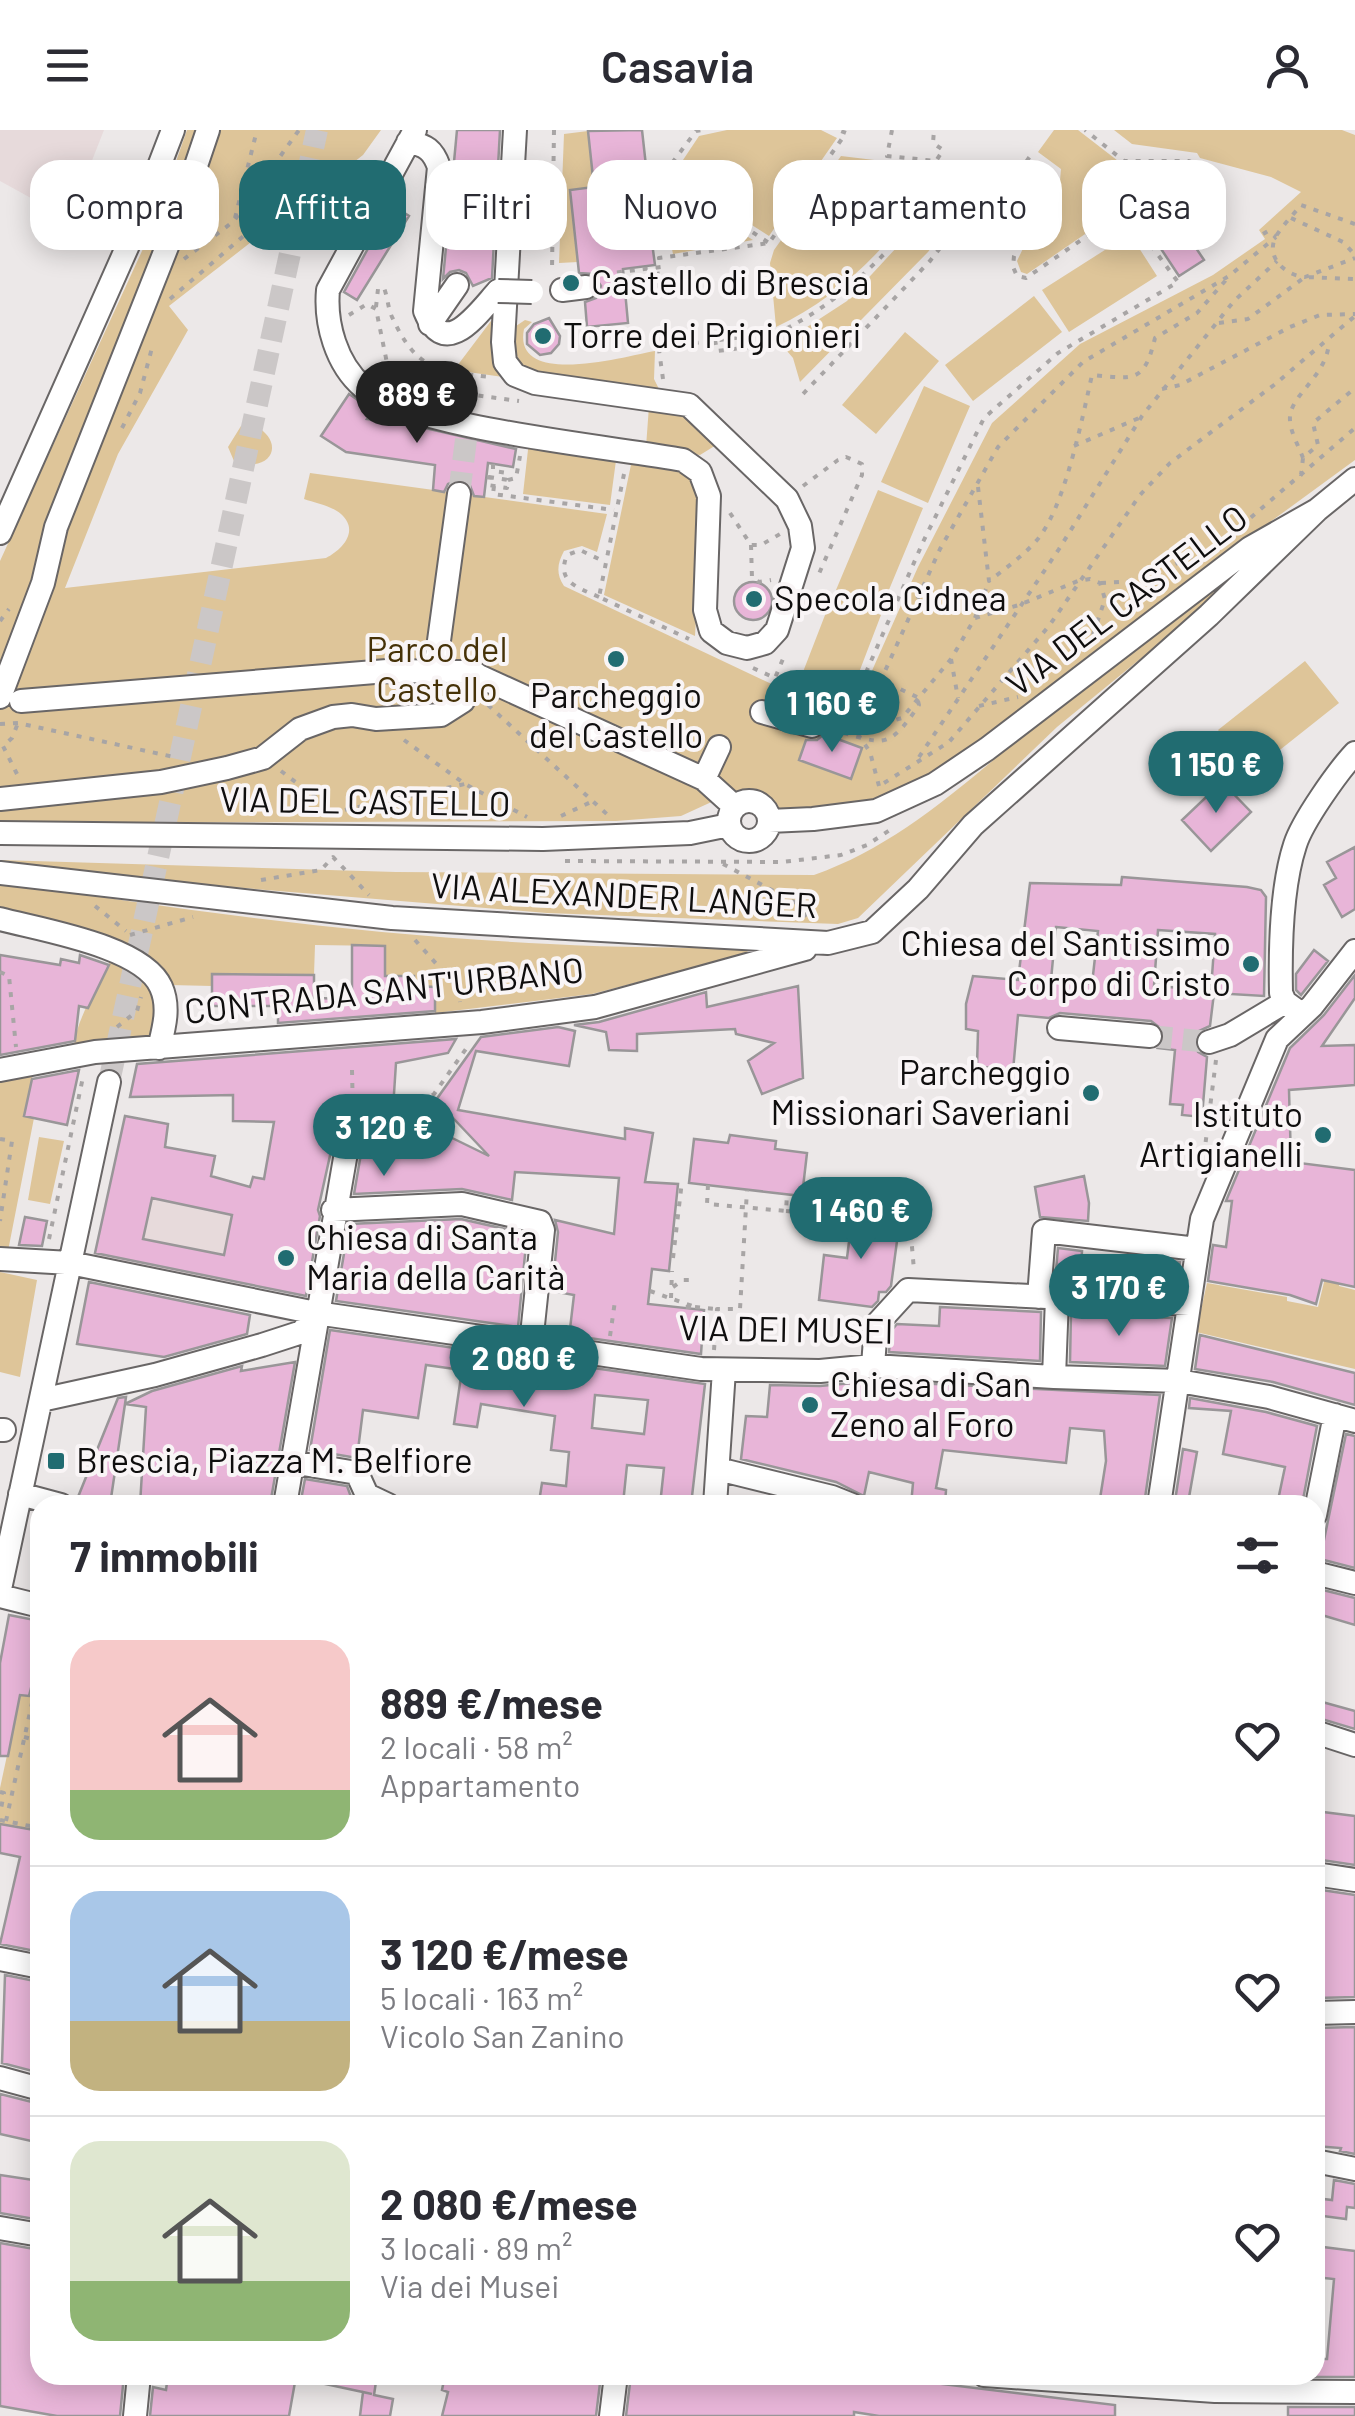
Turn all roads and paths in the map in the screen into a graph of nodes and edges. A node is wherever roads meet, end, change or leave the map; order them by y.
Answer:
1 (172, 130) edge
2 (208, 130) edge
3 (257, 130) edge
4 (299, 130) edge
5 (514, 130) edge
6 (554, 130) edge
7 (698, 130) edge
8 (838, 130) edge
9 (892, 130) edge
10 (934, 130) edge
11 (1086, 130) edge
12 (411, 136) edge
13 (1033, 152) dead end
14 (276, 160) edge
15 (677, 160) edge
16 (1027, 160) edge
17 (239, 214) edge
18 (1291, 218) junction
19 (234, 221) junction
20 (1355, 224) edge
21 (753, 233) edge
22 (1262, 234) dead end
23 (239, 237) edge
24 (1276, 237) junction
25 (768, 243) junction
26 (889, 250) edge
27 (938, 250) edge
28 (1017, 250) edge
29 (1155, 250) edge
30 (1355, 256) edge
31 (1277, 261) junction
32 (658, 272) junction
33 (1229, 276) junction
34 (1305, 278) junction
35 (665, 279) dead end
36 (1355, 279) edge
37 (456, 285) dead end
38 (628, 286) junction
39 (571, 287) junction
40 (158, 294) junction
41 (620, 294) dead end
42 (1190, 300) junction
43 (1197, 313) junction
44 (350, 314) dead end
45 (1355, 315) edge
46 (1217, 323) junction
47 (430, 324) junction
48 (1147, 324) junction
49 (155, 333) dead end
50 (775, 334) dead end
51 (742, 337) dead end
52 (1155, 338) junction
53 (715, 340) junction
54 (1328, 342) junction
55 (750, 348) dead end
56 (1083, 362) junction
57 (1092, 376) junction
58 (1355, 388) edge
59 (1162, 390) junction
60 (801, 396) dead end
61 (681, 403) junction
62 (1142, 416) junction
63 (524, 419) junction
64 (122, 428) dead end
65 (1355, 428) edge
66 (1074, 446) junction
67 (629, 450) junction
68 (1304, 458) junction
69 (494, 464) dead end
70 (1301, 476) junction
71 (1355, 479) edge
72 (507, 480) junction
73 (494, 486) junction
74 (978, 487) junction
75 (459, 494) tunnel mouth
76 (725, 504) dead end
77 (790, 506) junction
78 (1318, 510) junction
79 (616, 511) junction
80 (0, 532) edge
81 (1233, 533) dead end
82 (751, 545) junction
83 (1204, 558) dead end
84 (606, 562) junction
85 (751, 566) dead end
86 (818, 576) dead end
87 (989, 581) junction
88 (1078, 581) junction
89 (1100, 584) junction
90 (598, 597) junction
91 (1019, 605) junction
92 (1004, 609) junction
93 (975, 618) junction
94 (1008, 624) junction
95 (789, 644) dead end
96 (704, 646) dead end
97 (1090, 646) dead end
98 (951, 659) junction
99 (740, 662) dead end
100 (435, 670) junction
101 (880, 680) junction
102 (472, 681) junction
103 (917, 697) junction
104 (958, 702) junction
105 (13, 707) edge
106 (762, 712) dead end
107 (376, 720) junction
108 (0, 724) edge
109 (812, 726) joint
110 (840, 732) junction
111 (858, 736) junction
112 (1, 745) edge
113 (719, 748) dead end
114 (1355, 753) edge
115 (263, 758) junction
116 (190, 760) dead end
117 (704, 779) junction
118 (465, 784) junction
119 (878, 786) dead end
120 (30, 794) junction
121 (0, 800) edge
122 (592, 800) junction
123 (732, 816) junction
124 (0, 833) edge
125 (624, 838) junction
126 (544, 839) junction
127 (719, 862) dead end
128 (0, 872) edge
129 (251, 882) dead end
130 (214, 899) junction
131 (392, 918) junction
132 (1, 922) edge
133 (790, 925) dead end
134 (828, 943) junction
135 (1355, 951) edge
136 (120, 954) junction
137 (0, 972) edge
138 (140, 993) dead end
139 (458, 1002) dead end
140 (1294, 1009) junction
141 (1059, 1028) dead end
142 (1150, 1036) tunnel mouth
143 (1220, 1039) joint
144 (159, 1048) junction
145 (464, 1051) dead end
146 (90, 1061) junction
147 (9, 1065) edge
148 (352, 1070) dead end
149 (109, 1082) tunnel mouth
150 (385, 1129) joint
151 (352, 1134) junction
152 (0, 1138) edge
153 (1202, 1166) dead end
154 (682, 1181) dead end
155 (3, 1182) edge
156 (708, 1185) dead end
157 (747, 1190) dead end
158 (786, 1194) dead end
159 (747, 1207) junction
160 (333, 1210) junction
161 (786, 1210) junction
162 (0, 1221) edge
163 (1197, 1249) junction
164 (673, 1258) dead end
165 (0, 1259) edge
166 (45, 1264) junction
167 (70, 1264) junction
168 (672, 1271) dead end
169 (691, 1280) dead end
170 (672, 1288) junction
171 (650, 1291) dead end
172 (906, 1292) junction
173 (1044, 1297) junction
174 (672, 1298) junction
175 (615, 1301) dead end
176 (1189, 1304) junction
177 (683, 1307) dead end
178 (695, 1307) junction
179 (717, 1309) junction
180 (316, 1313) junction
181 (531, 1344) junction
182 (607, 1355) junction
183 (873, 1366) junction
184 (718, 1370) junction
185 (1054, 1377) junction
186 (1179, 1380) junction
187 (41, 1400) junction
188 (1345, 1418) edge
189 (292, 1462) junction
190 (718, 1469) junction
191 (20, 1494) junction
192 (286, 1495) edge
193 (367, 1495) edge
194 (716, 1495) edge
195 (817, 1495) edge
196 (1160, 1495) edge
197 (1321, 1495) edge
198 (30, 1497) edge
199 (1325, 1576) edge
200 (1355, 1583) edge
201 (0, 1592) edge
202 (30, 1602) edge
203 (30, 1712) edge
204 (1325, 1735) edge
205 (24, 1738) junction
206 (30, 1739) edge
207 (1355, 1744) edge
208 (0, 1792) edge
209 (2, 1818) edge
210 (30, 1825) edge
211 (1325, 1876) edge
212 (1355, 1880) edge
213 (0, 1959) edge
214 (30, 1965) edge
215 (1355, 2012) edge
216 (1325, 2013) edge
217 (0, 2078) edge
218 (30, 2086) edge
219 (1325, 2163) edge
220 (1355, 2169) edge
221 (0, 2228) edge
222 (30, 2233) edge
223 (139, 2385) edge
224 (615, 2385) edge
225 (1139, 2385) edge
226 (1355, 2392) edge
227 (134, 2416) edge
228 (610, 2416) edge

1 - 80 street
2 - 40 street
3 - 19 path
4 - 14 path
5 - 61 street
6 - 39 path
7 - 15 path
8 - 25 path
9 - 10 path
11 - 28 path
12 - 47 street
12 - 63 street
13 - 16 path
17 - 19 path
18 - 20 path
18 - 24 path
18 - 30 path
19 - 40 path
21 - 25 path
22 - 24 path
23 - 40 path
24 - 31 path
24 - 33 path
25 - 32 path
26 - 50 path
27 - 60 path
29 - 110 path
30 - 34 path
31 - 34 path
31 - 46 path
32 - 35 path
32 - 38 path
32 - 39 path
33 - 42 path
33 - 43 path
34 - 36 path
34 - 46 path
37 - 47 street
38 - 39 path
38 - 41 path
39 - 47 street, bridge
40 - 105 street
42 - 43 path
42 - 48 path
43 - 52 path
44 - 63 path
45 - 54 path
45 - 59 path
46 - 59 path
48 - 52 path
48 - 56 path
49 - 64 path
51 - 53 path
52 - 57 path
53 - 55 path
53 - 61 path
54 - 68 path
54 - 88 path
56 - 57 path
56 - 74 path
57 - 66 path
58 - 68 path
59 - 62 path
61 - 77 street
62 - 66 path
62 - 91 path
63 - 67 street
63 - 72 path
65 - 70 path
66 - 87 path
67 - 77 street
67 - 79 path
68 - 70 path
69 - 72 path
70 - 81 path
71 - 78 street, VIA DEL CASTELLO
72 - 73 path
72 - 73 path
73 - 79 path
74 - 87 path
74 - 101 path
75 - 100 street
76 - 82 path
77 - 82 path
77 - 86 path
78 - 123 street, VIA DEL CASTELLO
78 - 134 street, VIA ALEXANDER LANGER
79 - 84 path
82 - 85 path
83 - 89 path
84 - 90 path
84 - 90 path
87 - 93 path
88 - 89 path
88 - 91 path
88 - 104 path
89 - 97 path
90 - 96 path
91 - 92 path
91 - 94 path
92 - 93 path
92 - 94 path
93 - 98 path
94 - 104 path
95 - 99 path
98 - 103 path
98 - 104 path
100 - 102 street, VIA DEL CASTELLO
100 - 105 street, VIA DEL CASTELLO
101 - 103 path
101 - 103 path
101 - 111 path
102 - 107 street
102 - 117 street, VIA DEL CASTELLO
102 - 122 path
103 - 111 path
105 - 108 path
105 - 112 path
105 - 116 path
106 - 109 street
107 - 115 street
107 - 118 path
109 - 110 path
110 - 111 path
111 - 119 path
112 - 120 path
113 - 117 street
114 - 140 street
115 - 118 path
115 - 120 street
117 - 123 street, VIA DEL CASTELLO
118 - 126 path
120 - 121 street
122 - 125 path
122 - 126 path
123 - 125 street, VIA DEL CASTELLO
124 - 126 street, VIA DEL CASTELLO
125 - 126 street, VIA DEL CASTELLO
127 - 133 path
128 - 130 street, VIA ALEXANDER LANGER
129 - 131 path
130 - 131 street, VIA ALEXANDER LANGER
130 - 136 path
131 - 134 street, VIA ALEXANDER LANGER
131 - 139 path
132 - 136 street
134 - 144 street, CONTRADA SANT'URBANO
135 - 140 street
136 - 144 street
137 - 147 path
138 - 146 path
140 - 143 street
140 - 163 street
141 - 142 street
143 - 153 path
144 - 146 street, CONTRADA SANT'URBANO
145 - 150 path
146 - 147 street, CONTRADA SANT'URBANO
146 - 166 path
148 - 151 path
149 - 167 street
150 - 151 street
151 - 160 street
152 - 155 path
154 - 164 path
155 - 162 path
156 - 159 path
157 - 159 path
158 - 161 path
159 - 161 path
159 - 179 path
160 - 180 street
160 - 181 street
161 - 172 path
163 - 173 street
163 - 176 street
165 - 166 street, VIA DEI MUSEI
166 - 167 street, VIA DEI MUSEI
167 - 180 street, VIA DEI MUSEI
167 - 187 street
168 - 170 path
169 - 170 path
170 - 174 path
171 - 174 path
172 - 173 street
172 - 183 street
173 - 176 street
173 - 185 street
174 - 178 path
175 - 182 path
176 - 186 street
177 - 178 path
178 - 179 path
179 - 184 path
180 - 181 street, VIA DEI MUSEI
180 - 187 street
180 - 189 street
181 - 182 street, VIA DEI MUSEI
182 - 184 street, VIA DEI MUSEI
183 - 184 street, VIA DEI MUSEI
183 - 185 street, VIA DEI MUSEI
184 - 190 street
185 - 186 street, VIA DEI MUSEI
186 - 188 street, VIA DEI MUSEI
186 - 196 street
187 - 191 street
188 - 197 street, VIA DEI MUSEI
189 - 192 street
189 - 193 street
190 - 194 street
190 - 195 street
191 - 198 street
191 - 201 street
199 - 200 street
201 - 202 street
203 - 205 path
204 - 207 street
205 - 206 path
205 - 209 path
208 - 209 path
209 - 210 path
211 - 212 street
213 - 214 street
215 - 216 street
217 - 218 street
219 - 220 street
221 - 222 street
223 - 227 street
224 - 228 street
225 - 226 street

